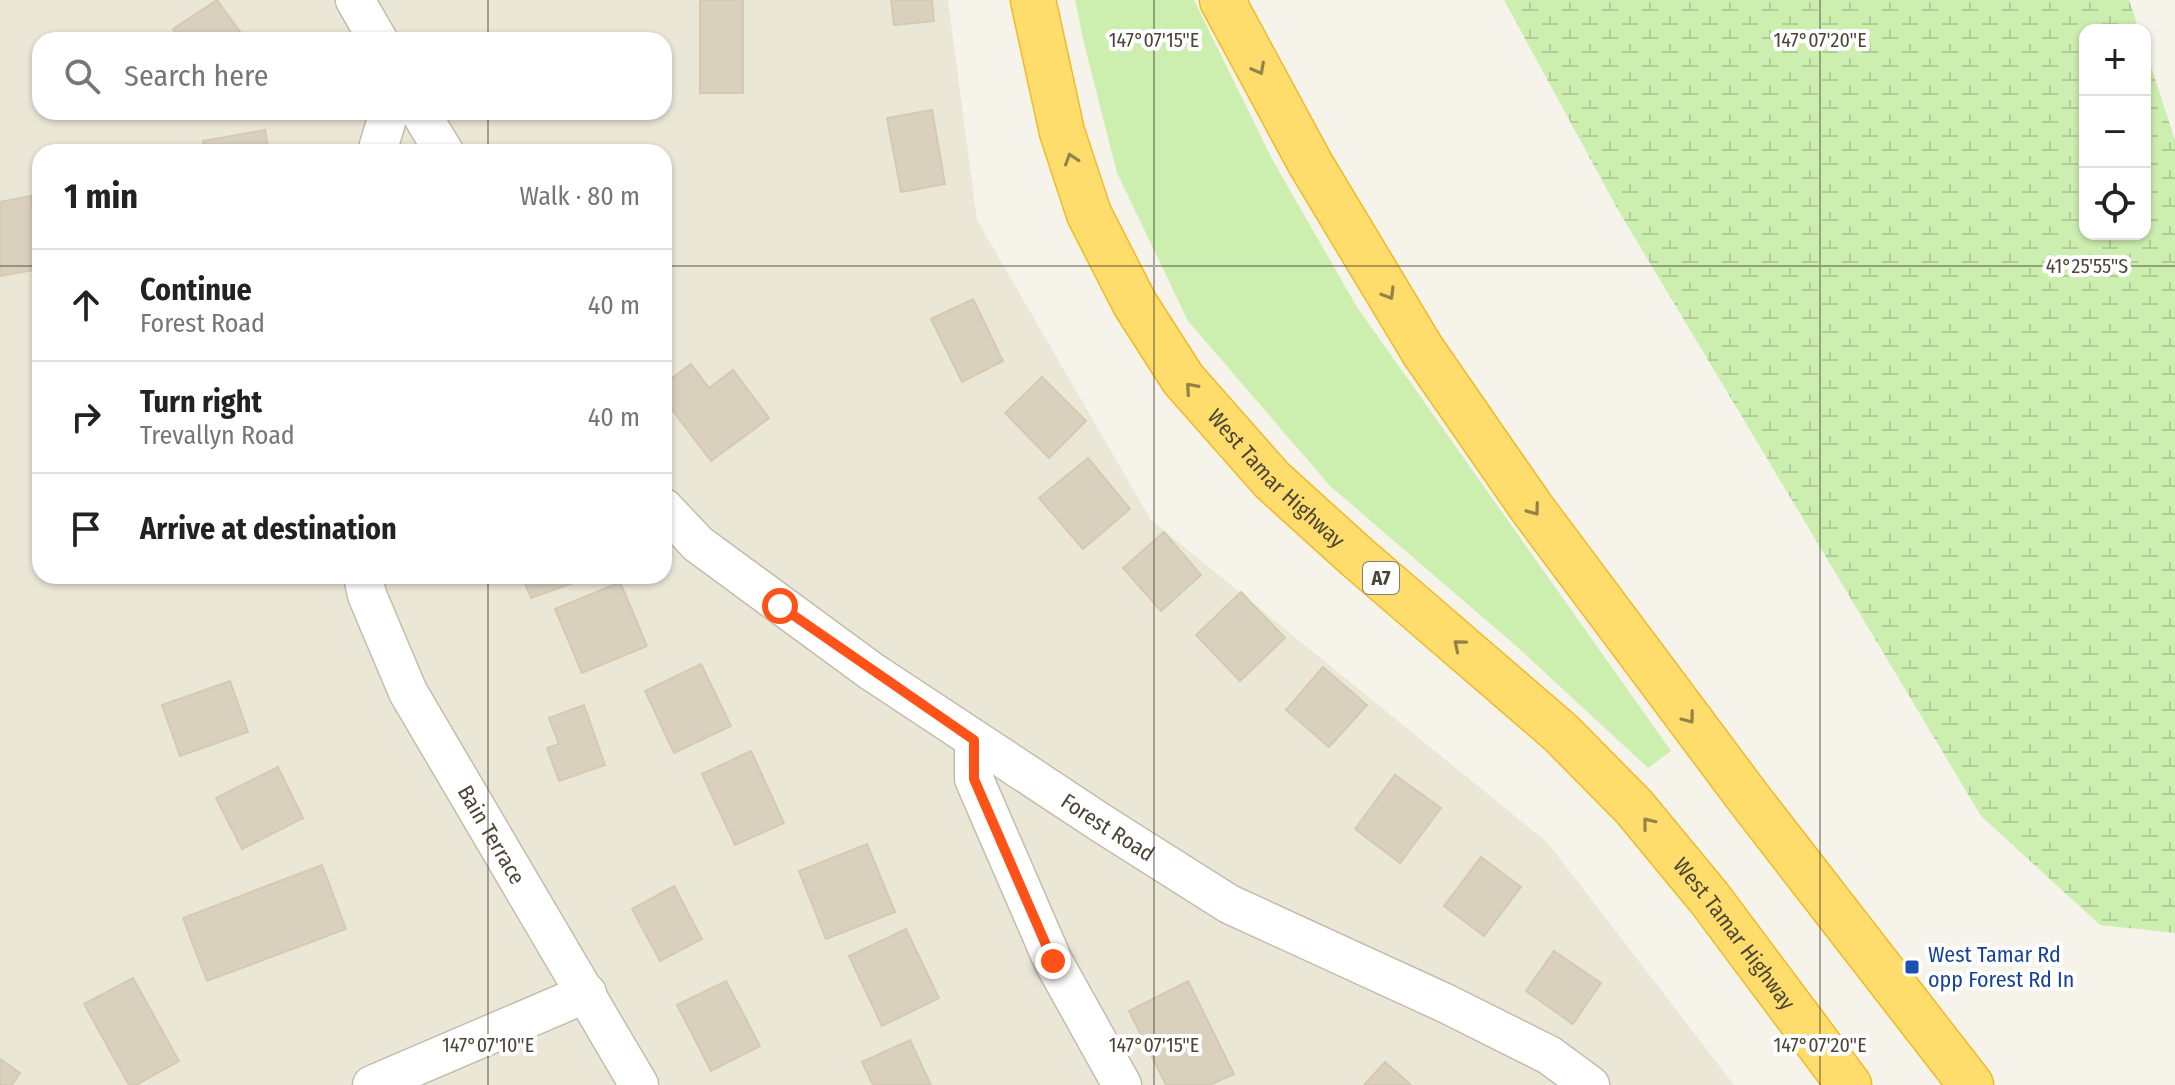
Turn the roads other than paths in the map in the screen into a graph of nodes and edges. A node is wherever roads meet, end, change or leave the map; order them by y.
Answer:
1 (355, 0) edge
2 (1033, 0) edge
3 (1222, 0) edge
4 (373, 32) edge
5 (387, 120) edge
6 (425, 120) edge
7 (379, 144) edge
8 (439, 144) edge
9 (672, 516) edge
10 (365, 584) edge
11 (974, 740) junction
12 (587, 993) junction
13 (372, 1085) edge
14 (639, 1085) edge
15 (1122, 1085) edge
16 (1590, 1085) edge
17 (1849, 1085) edge
18 (1971, 1085) edge

1 - 4 street
17 -> 2 highway, West Tamar Highway / A7
3 -> 18 highway
5 - 7 street
6 - 8 street
9 - 11 street, Forest Road
10 - 12 street, Bain Terrace
11 - 15 street
11 - 16 street, Forest Road
12 - 13 street
12 - 14 street, Bain Terrace

